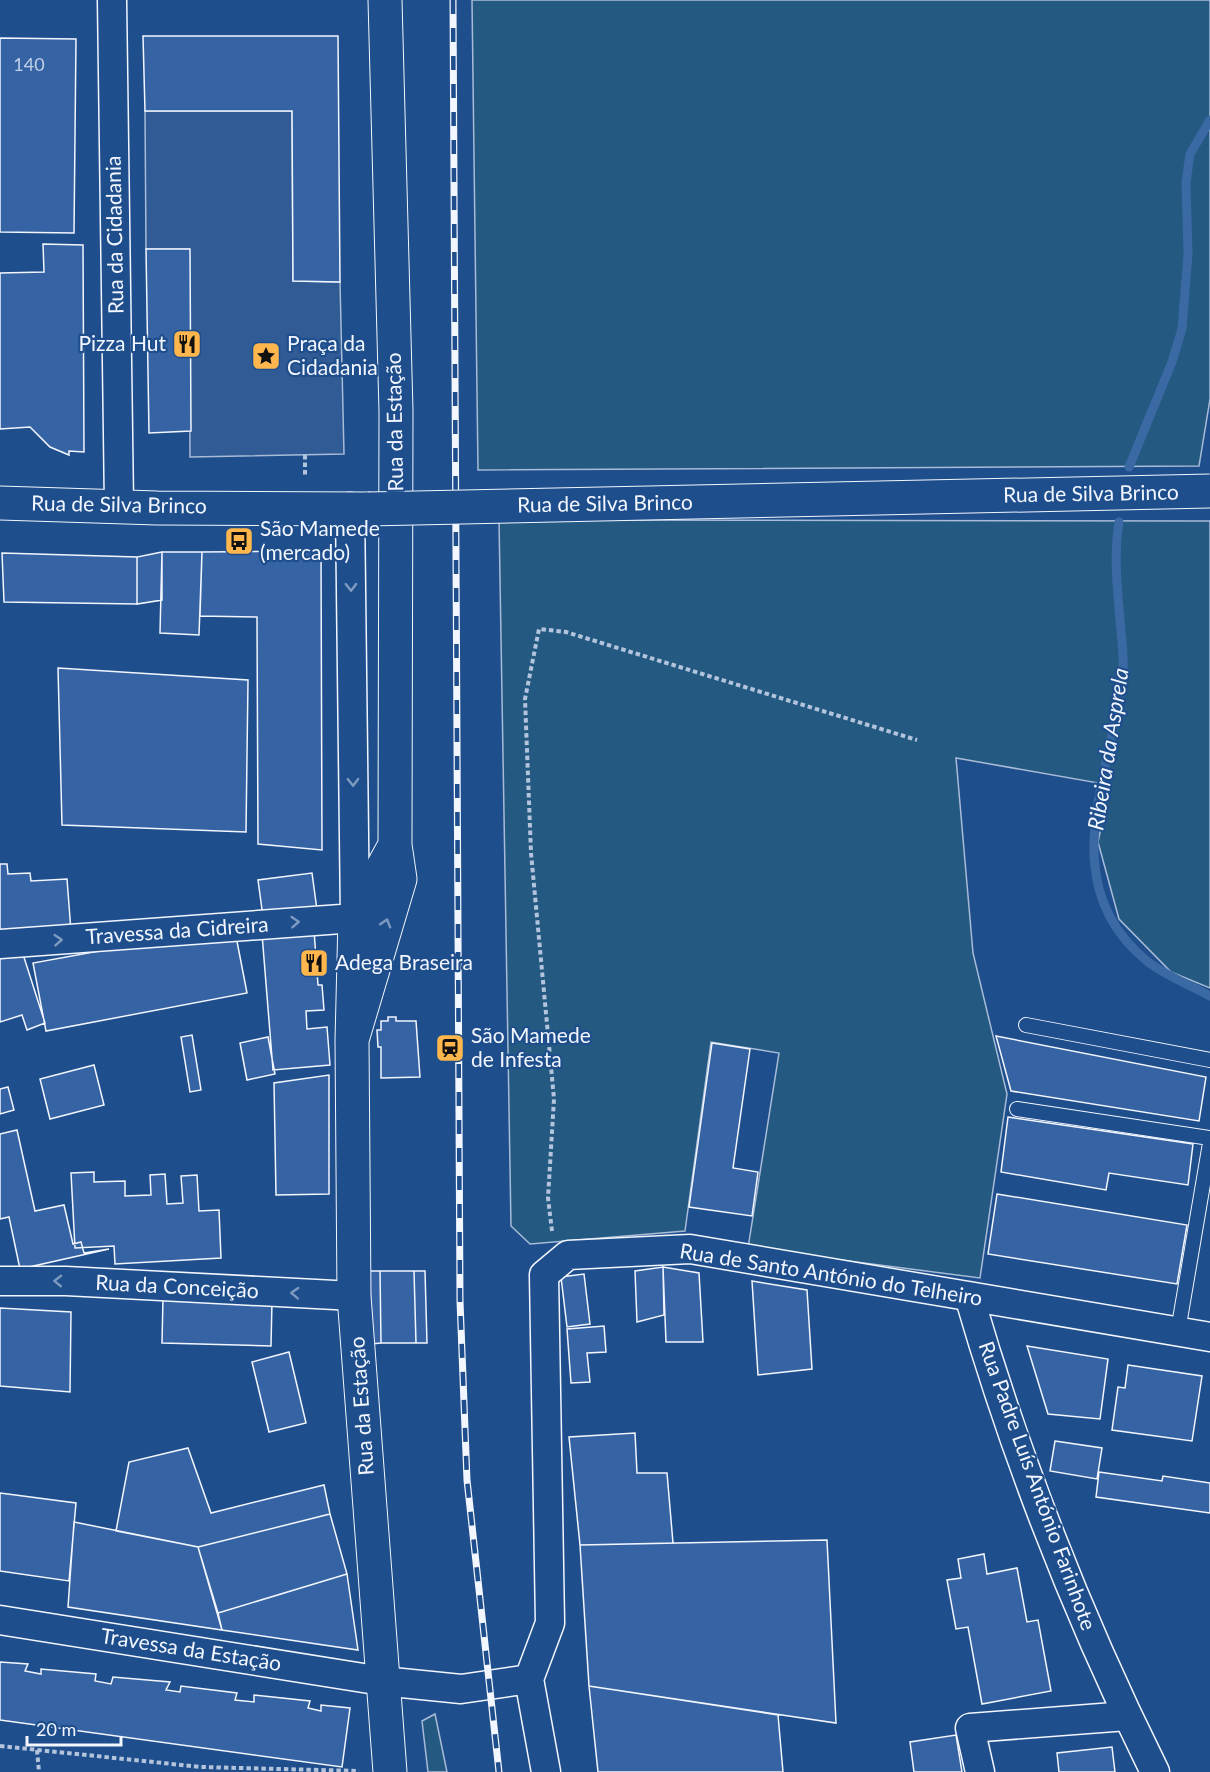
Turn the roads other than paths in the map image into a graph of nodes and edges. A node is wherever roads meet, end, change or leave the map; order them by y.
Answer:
1 (112, 0) edge
2 (385, 0) edge
3 (1210, 491) edge
4 (0, 503) edge
5 (119, 506) junction
6 (359, 508) junction
7 (394, 845) junction
8 (355, 918) junction
9 (0, 944) edge
10 (1026, 1025) dead end
11 (352, 1040) junction
12 (1210, 1060) edge
13 (1017, 1109) dead end
14 (1210, 1138) edge
15 (1210, 1143) edge
16 (0, 1281) edge
17 (354, 1296) junction
18 (969, 1296) junction
19 (1178, 1331) junction
20 (1210, 1337) edge
21 (0, 1620) edge
22 (529, 1679) junction
23 (382, 1681) junction
24 (1127, 1716) junction
25 (390, 1772) edge
26 (546, 1772) edge
27 (980, 1772) edge
28 (1155, 1772) edge

1 - 5 street, Rua da Cidadania
2 - 7 street, Rua da Estação
3 - 6 street, Rua de Silva Brinco, bridge
4 - 5 street, Rua de Silva Brinco
5 - 6 street, Rua de Silva Brinco
6 -> 8 street, Rua da Estação
7 - 8 street, Rua da Estação
11 -> 7 street, Rua da Estação
9 -> 8 street, Travessa da Cidreira
8 - 11 street, Rua da Estação
10 - 12 lane
11 - 17 street, Rua da Estação
13 - 14 lane
15 - 19 lane
17 -> 16 street, Rua da Conceição
17 - 23 street, Rua da Estação
18 - 19 street, Rua de Santo António do Telheiro
18 - 22 street, Rua de Santo António do Telheiro
18 - 24 street, Rua Padre Luís António Farinhote
19 - 20 street, Rua de Santo António do Telheiro
21 - 23 street, Travessa da Estação
22 - 23 street
22 - 26 street
23 - 25 street, Rua da Estação
24 - 27 street
24 - 28 street, Rua Padre Luís António Farinhote

